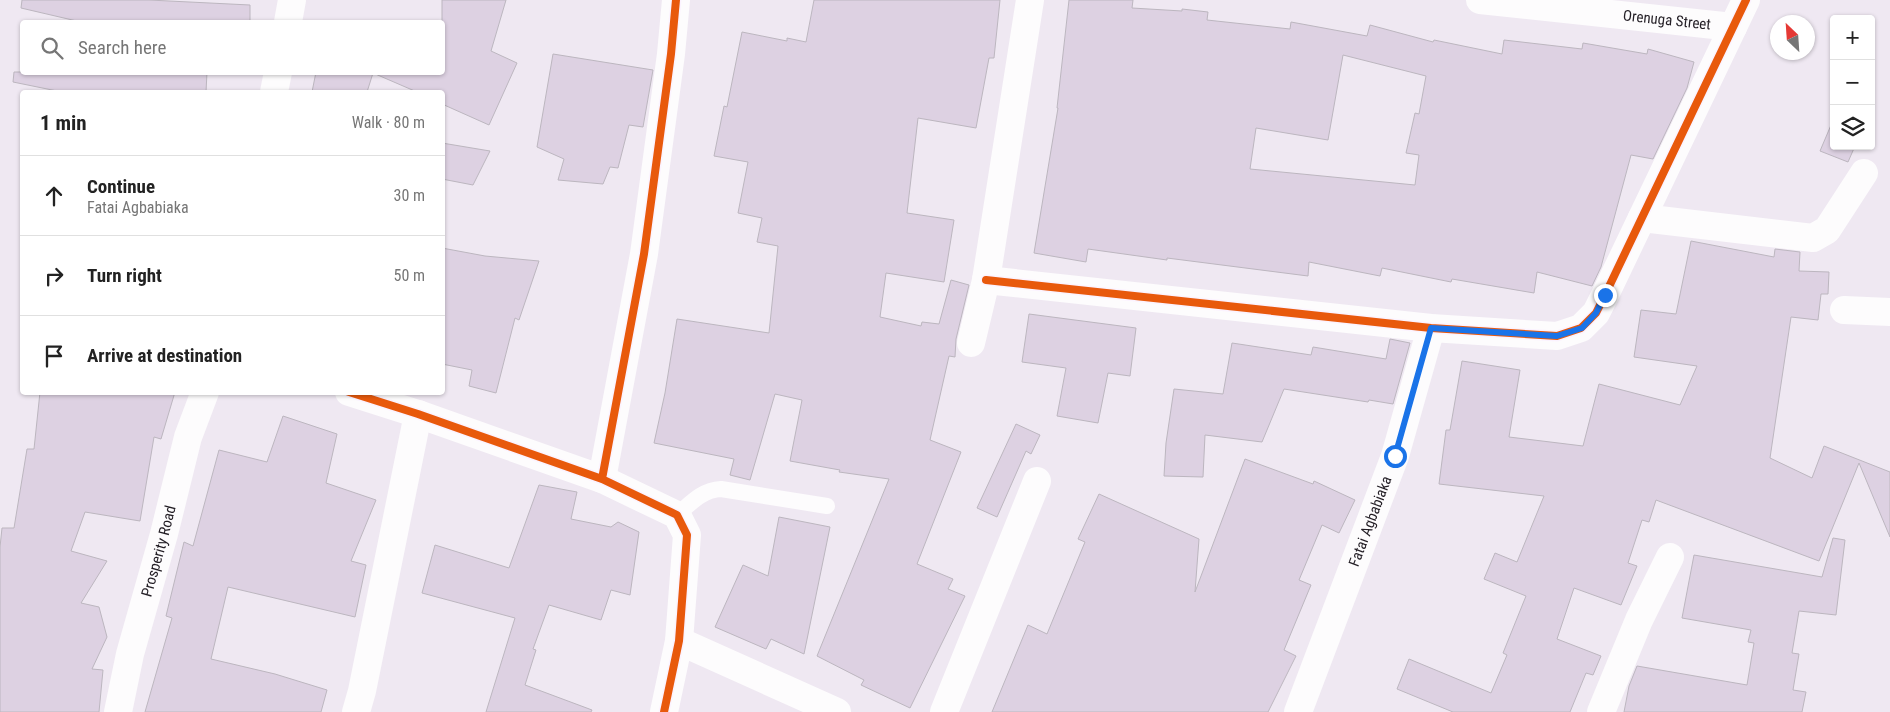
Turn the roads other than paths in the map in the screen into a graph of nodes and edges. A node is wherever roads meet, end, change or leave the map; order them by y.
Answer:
1 (292, 0) edge
2 (676, 0) edge
3 (1030, 0) edge
4 (1480, 0) edge
5 (1746, 0) edge
6 (1679, 10) edge
7 (288, 20) edge
8 (1734, 27) junction
9 (277, 75) edge
10 (274, 90) edge
11 (1864, 173) dead end
12 (1642, 218) junction
13 (986, 280) junction
14 (1844, 310) dead end
15 (1890, 312) edge
16 (1431, 328) junction
17 (971, 343) dead end
18 (204, 395) edge
19 (358, 395) edge
20 (418, 414) junction
21 (602, 479) junction
22 (1037, 481) dead end
23 (827, 506) dead end
24 (677, 515) junction
25 (1670, 557) dead end
26 (679, 641) junction
27 (118, 712) edge
28 (356, 712) edge
29 (664, 712) edge
30 (837, 712) edge
31 (944, 712) edge
32 (1298, 712) edge
33 (1601, 712) edge

1 - 7 street
2 - 21 street
3 - 13 street
4 - 6 street, Orenuga Street
5 - 8 street
6 - 8 street, Orenuga Street
8 - 12 street
9 - 10 street
11 - 12 street
12 - 16 street
13 - 16 street
13 - 17 street
14 - 15 street
16 - 32 street, Fatai Agbabiaka
18 - 27 street, Prosperity Road
19 - 20 street
20 - 21 street
20 - 28 street
21 - 24 street
22 - 31 street
23 - 24 lane
24 - 26 street
25 - 33 street
26 - 29 street
26 - 30 street

